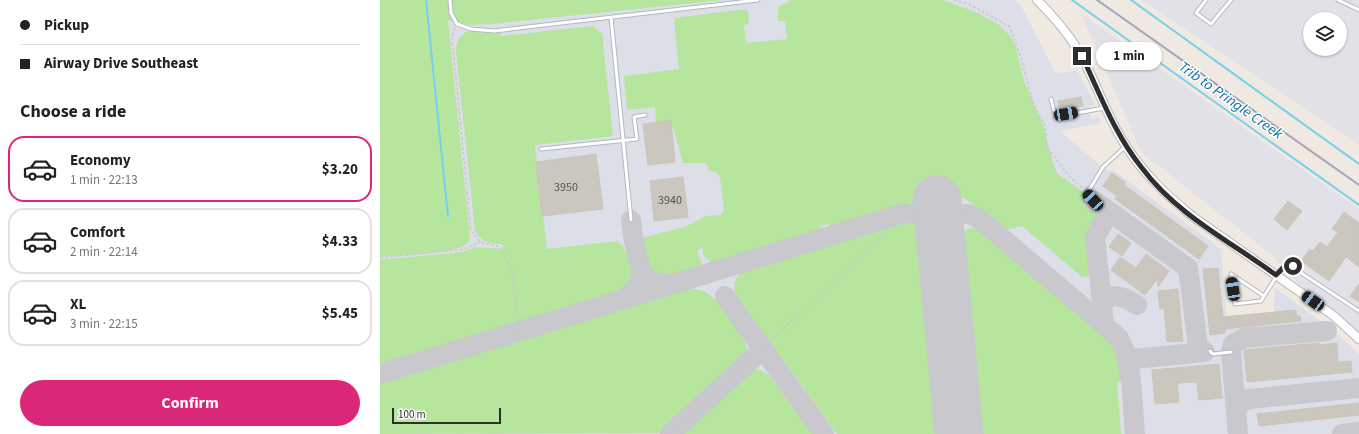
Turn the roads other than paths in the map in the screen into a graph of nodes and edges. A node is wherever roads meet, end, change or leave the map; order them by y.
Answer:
1 (450, 0) edge
2 (758, 0) edge
3 (1206, 0) edge
4 (1231, 0) edge
5 (1338, 0) edge
6 (1039, 1) edge
7 (1359, 10) edge
8 (611, 17) junction
9 (1051, 99) dead end
10 (1106, 108) junction
11 (645, 115) dead end
12 (622, 140) junction
13 (1126, 146) junction
14 (541, 149) dead end
15 (1093, 200) dead end
16 (631, 220) dead end
17 (1276, 275) junction
18 (1264, 296) junction
19 (1359, 311) edge
20 (1359, 339) edge
21 (1210, 351) dead end
22 (1231, 352) dead end

1 - 8 lane
2 - 8 lane
3 - 4 lane
5 - 7 lane
6 - 10 street
8 - 12 lane
9 - 10 lane
10 - 13 street
11 - 12 lane
12 - 14 lane
12 - 16 lane
13 - 15 lane
13 - 17 street
17 - 18 lane
17 - 19 lane
17 - 20 street
18 - 18 lane
21 - 22 lane

